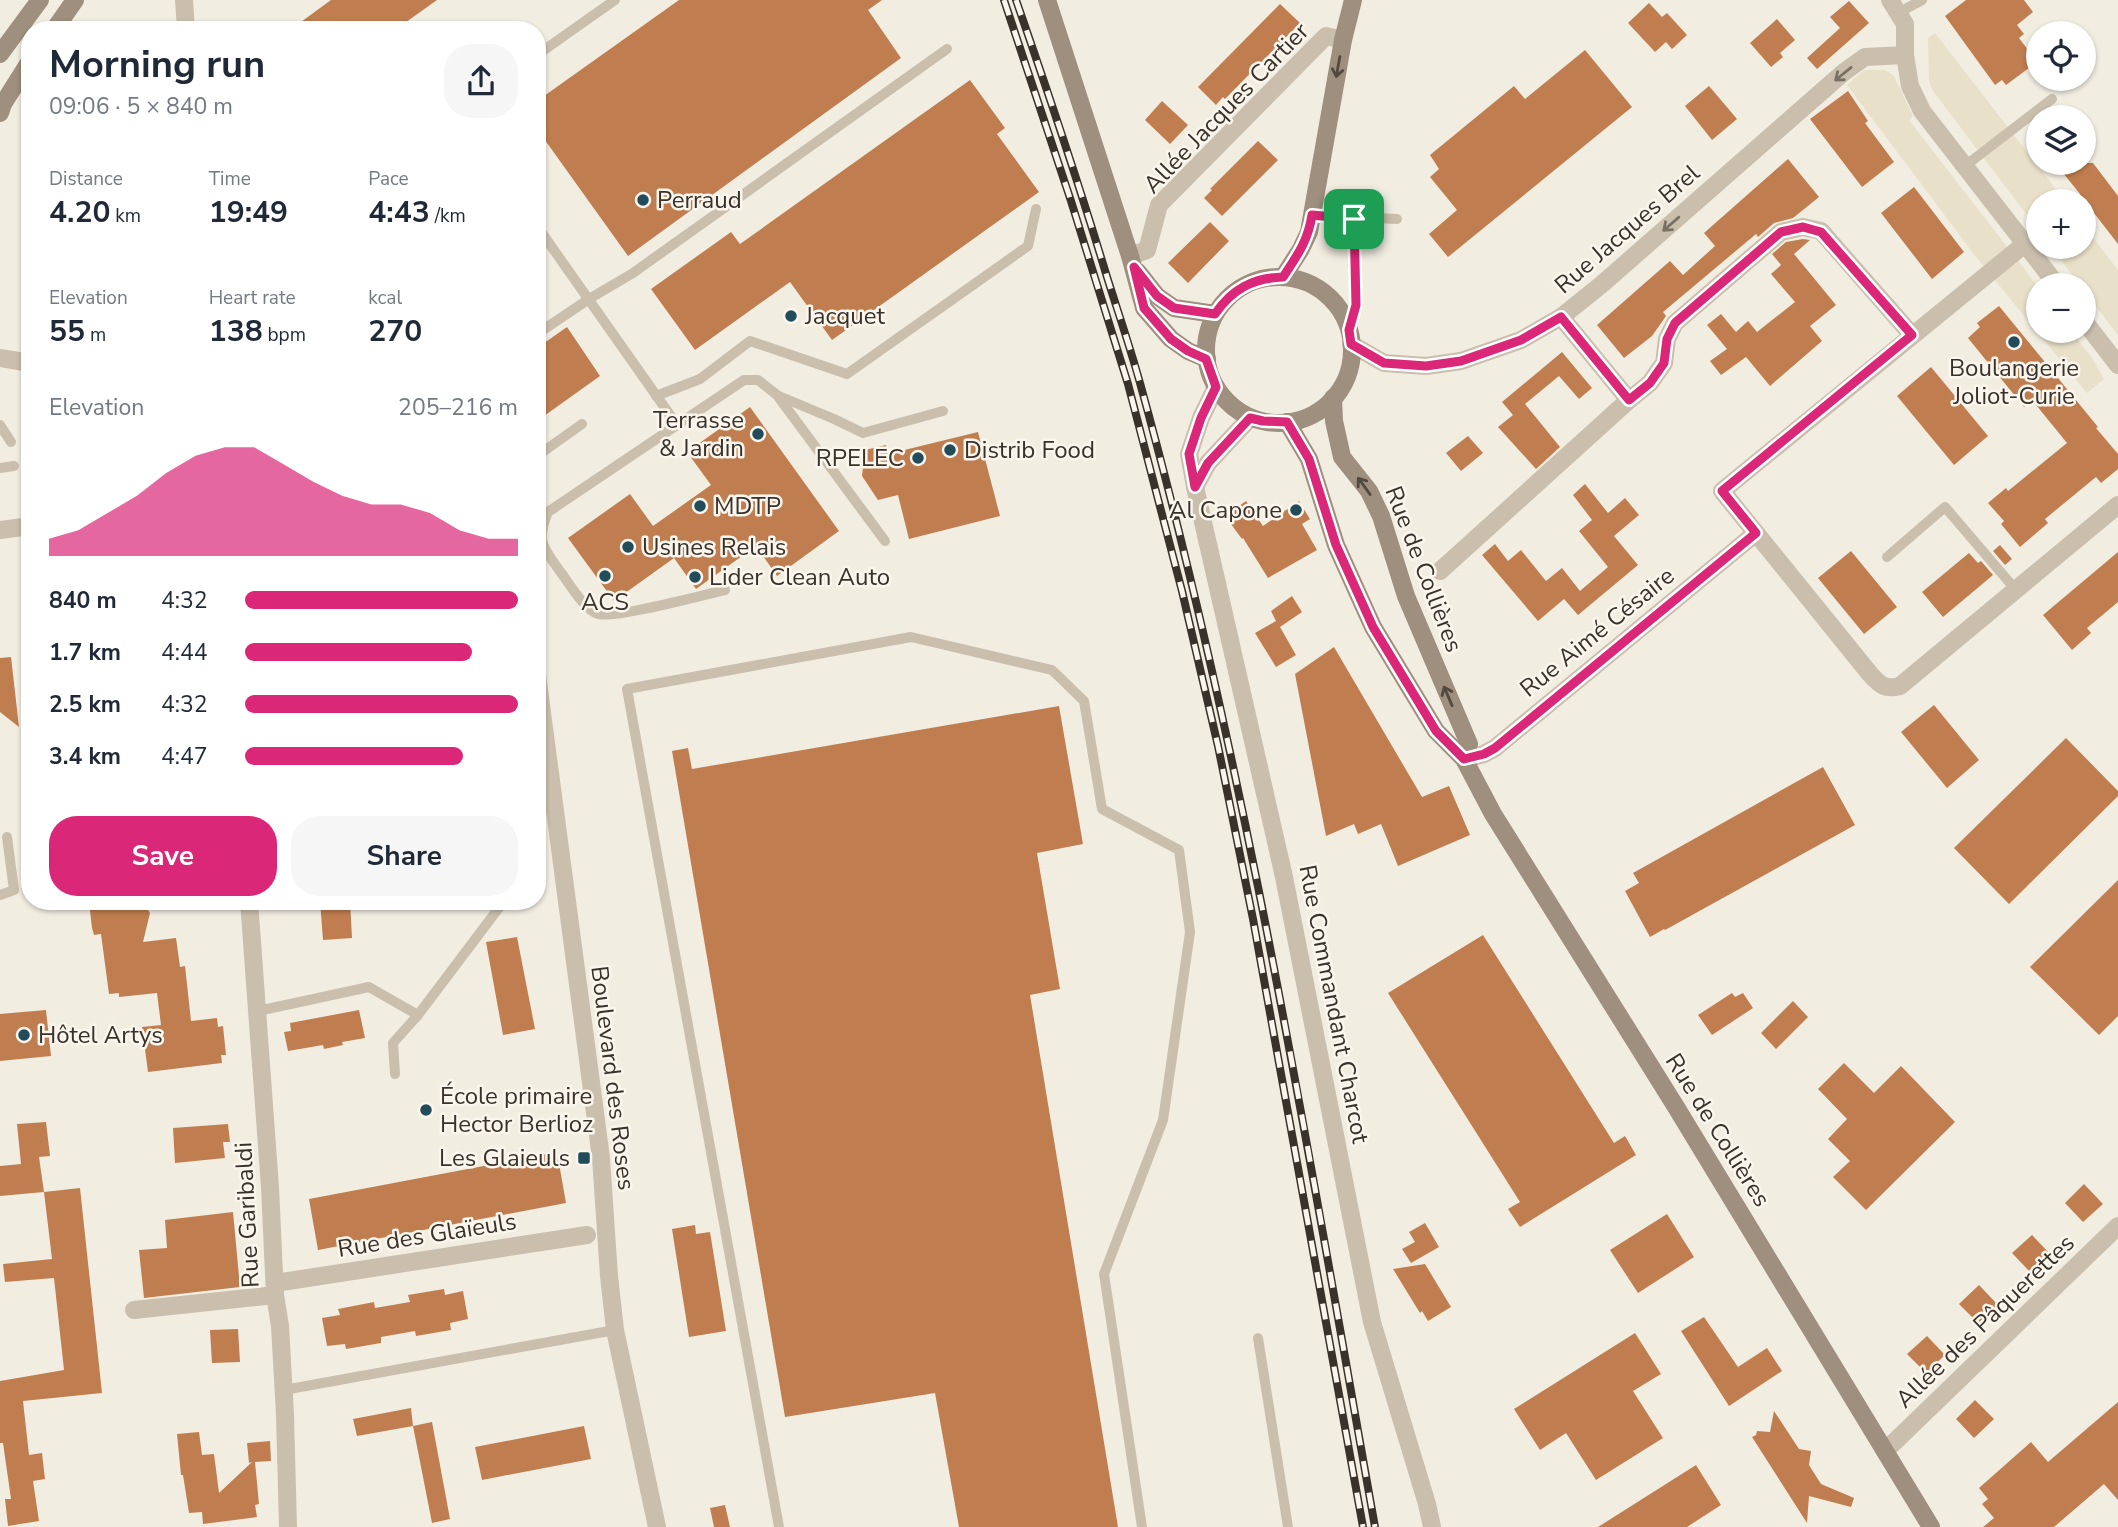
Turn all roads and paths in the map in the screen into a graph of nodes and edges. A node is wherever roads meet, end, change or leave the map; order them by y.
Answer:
1 (40, 0) edge
2 (75, 0) edge
3 (184, 0) edge
4 (615, 0) edge
5 (1047, 0) edge
6 (1353, 0) edge
7 (1922, 0) edge
8 (1894, 6) edge
9 (24, 21) edge
10 (60, 21) edge
11 (185, 21) edge
12 (21, 26) edge
13 (1343, 40) junction
14 (546, 49) edge
15 (947, 49) dead end
16 (0, 54) edge
17 (1905, 55) junction
18 (21, 75) edge
19 (2052, 99) dead end
20 (0, 113) edge
21 (1965, 166) junction
22 (1036, 209) dead end
23 (1312, 215) junction
24 (1354, 219) junction
25 (1397, 219) dead end
26 (546, 239) edge
27 (2026, 243) joint
28 (1132, 262) junction
29 (1283, 277) junction
30 (589, 299) junction
31 (1215, 314) junction
32 (1561, 317) junction
33 (546, 328) edge
34 (1912, 335) junction
35 (1350, 337) junction
36 (2096, 337) edge
37 (0, 358) edge
38 (1206, 359) junction
39 (21, 362) edge
40 (2118, 365) edge
41 (1216, 387) junction
42 (776, 395) junction
43 (656, 396) junction
44 (1333, 398) junction
45 (1629, 400) junction
46 (943, 411) dead end
47 (1250, 418) junction
48 (1287, 422) junction
49 (582, 424) dead end
50 (0, 425) edge
51 (677, 425) junction
52 (11, 442) dead end
53 (546, 450) edge
54 (14, 466) dead end
55 (0, 468) edge
56 (1195, 487) junction
57 (2118, 505) edge
58 (546, 517) edge
59 (21, 527) edge
60 (0, 530) edge
61 (1756, 533) junction
62 (885, 541) dead end
63 (546, 552) edge
64 (1887, 557) dead end
65 (1440, 570) dead end
66 (725, 590) dead end
67 (2016, 590) junction
68 (546, 749) edge
69 (1464, 759) junction
70 (7, 837) dead end
71 (0, 895) edge
72 (250, 910) edge
73 (497, 910) edge
74 (258, 1011) junction
75 (418, 1015) junction
76 (395, 1074) dead end
77 (2118, 1226) edge
78 (587, 1234) dead end
79 (275, 1289) junction
80 (134, 1310) dead end
81 (615, 1330) junction
82 (1258, 1338) dead end
83 (284, 1390) junction
84 (1885, 1451) junction
85 (288, 1527) edge
86 (657, 1527) edge
87 (779, 1527) edge
88 (1142, 1527) edge
89 (1288, 1527) edge
90 (1432, 1527) edge
91 (1931, 1527) edge

1 - 9 main road
2 - 10 main road
3 - 11 street
4 - 14 lane
5 - 28 main road
6 - 13 main road
7 - 8 lane
8 - 17 street
12 - 16 main road
13 -> 23 main road
13 - 28 street, Allée Jacques Cartier
15 - 30 lane
17 - 21 street
17 -> 32 street, Rue Jacques Brel
18 - 20 main road
19 - 21 lane
21 - 27 street
22 - 43 lane
23 - 24 lane
23 - 29 main road
24 - 25 lane
24 - 35 lane
26 - 30 lane
27 - 34 street
28 - 31 main road
28 - 38 main road
29 - 31 main road
29 - 35 main road
30 - 33 lane
30 - 43 lane
31 - 38 main road
32 - 35 street, Rue Jacques Brel
32 - 45 street
34 - 45 street
34 - 61 street
35 - 44 main road
36 - 40 street
37 - 39 street
38 - 41 main road
41 - 47 main road
41 - 56 street, Rue Commandant Charcot
42 - 46 lane
42 - 51 lane
42 - 62 lane
43 - 51 lane
44 - 48 main road
69 -> 44 main road, Rue de Collières
45 - 65 street
47 - 48 main road
47 - 56 street
48 - 69 main road, Rue de Collières
49 - 53 lane
50 - 52 lane
51 - 58 lane
54 - 55 lane
56 - 90 street, Rue Commandant Charcot
57 - 67 street
59 - 60 street
61 - 67 street
61 - 69 street, Rue Aimé Césaire
63 - 66 lane
64 - 67 lane
68 - 81 street, Boulevard des Roses
69 - 84 main road, Rue de Collières
70 - 71 lane
72 - 74 street, Rue Garibaldi
73 - 75 lane
74 - 75 lane
74 - 79 street, Rue Garibaldi
75 - 76 lane
77 - 84 street, Allée des Pâquerettes
78 - 79 street, Rue des Glaïeuls
79 - 80 street, Rue des Glaïeuls
79 - 83 street, Rue Garibaldi
81 - 83 lane
81 - 86 street, Boulevard des Roses
82 - 89 lane
83 - 85 street, Rue Garibaldi
84 - 91 main road, Rue de Collières
87 - 88 lane

